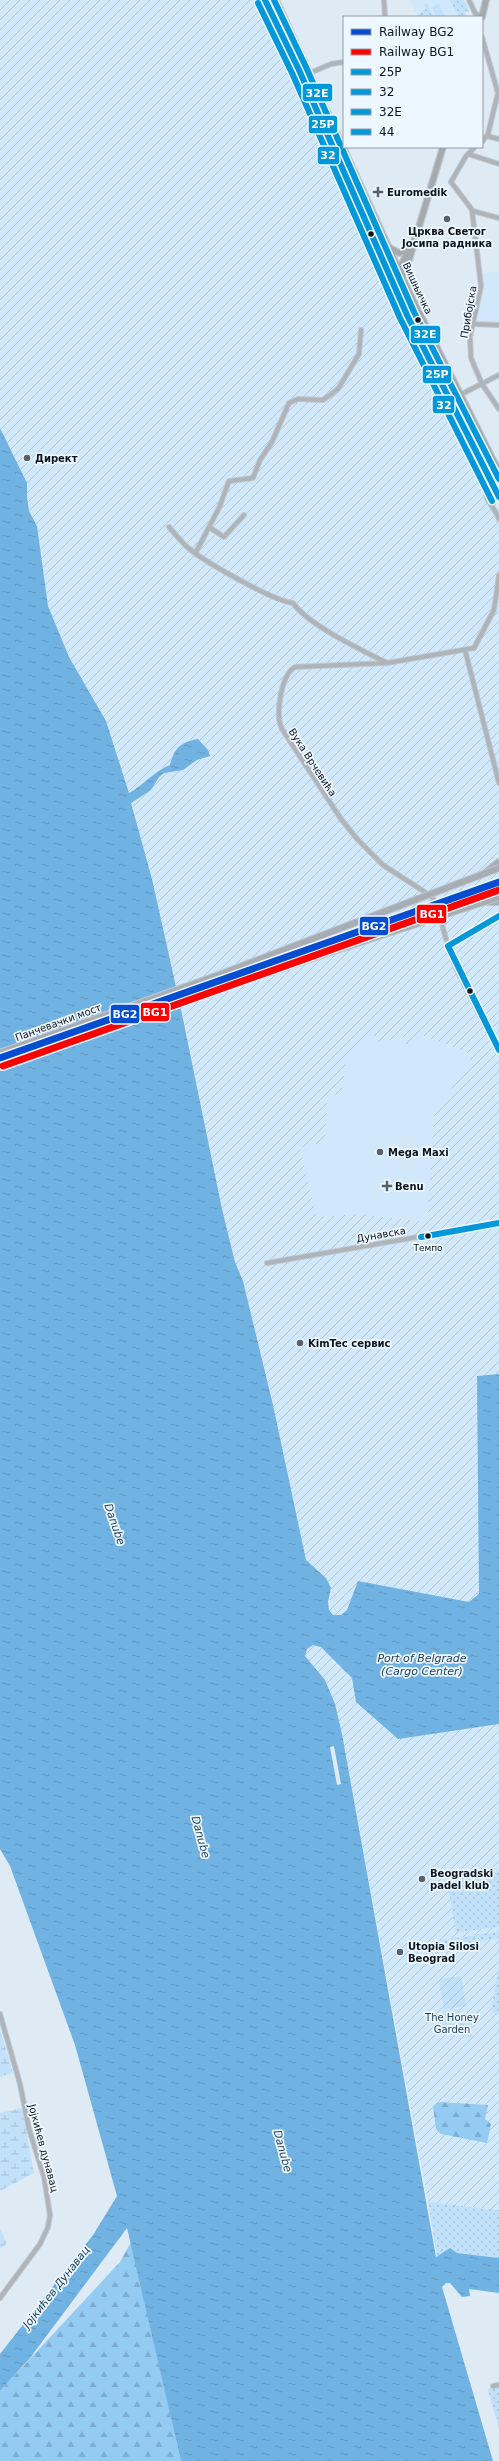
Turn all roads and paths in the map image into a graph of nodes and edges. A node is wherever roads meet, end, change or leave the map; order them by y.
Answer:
1 (265, 0) edge
2 (276, 0) edge
3 (384, 0) edge
4 (469, 0) edge
5 (486, 0) edge
6 (385, 16) edge
7 (480, 16) edge
8 (482, 16) edge
9 (483, 41) edge
10 (343, 62) edge
11 (310, 73) junction
12 (487, 136) junction
13 (499, 139) edge
14 (483, 141) edge
15 (343, 146) edge
16 (344, 148) edge
17 (443, 148) edge
18 (474, 148) edge
19 (468, 154) junction
20 (499, 164) edge
21 (472, 210) junction
22 (499, 218) edge
23 (419, 227) junction
24 (410, 246) junction
25 (389, 247) junction
26 (398, 268) junction
27 (402, 277) junction
28 (392, 284) junction
29 (473, 324) junction
30 (499, 325) edge
31 (361, 330) dead end
32 (499, 375) edge
33 (482, 384) junction
34 (460, 395) junction
35 (499, 409) edge
36 (499, 472) edge
37 (499, 476) edge
38 (492, 483) junction
39 (499, 497) edge
40 (244, 515) dead end
41 (499, 519) edge
42 (169, 527) dead end
43 (209, 527) junction
44 (196, 552) junction
45 (499, 575) edge
46 (465, 650) junction
47 (387, 663) junction
48 (499, 783) edge
49 (499, 862) edge
50 (499, 868) edge
51 (481, 875) junction
52 (499, 897) edge
53 (483, 902) junction
54 (499, 902) edge
55 (499, 916) edge
56 (448, 946) junction
57 (499, 1050) edge
58 (0, 1053) edge
59 (0, 1067) edge
60 (499, 1223) edge
61 (267, 1263) dead end
62 (0, 2014) edge
63 (0, 2298) edge
64 (499, 2385) edge
65 (493, 2386) dead end

1 - 28 main road
2 - 11 main road, Вишњичка
3 - 6 street
4 - 7 street
5 - 8 main road
9 - 12 street
10 - 11 street
11 - 15 main road, Вишњичка
12 - 13 street
12 - 14 street
16 - 25 main road, Вишњичка
17 - 23 main road
18 - 19 street
19 - 20 street
19 - 21 street
21 - 22 street
21 - 29 street, Прибојска
23 - 24 main road
23 - 27 main road
24 - 25 main road
24 - 26 main road
25 - 26 main road, Вишњичка
26 - 27 main road, Вишњичка
26 - 28 main road
27 - 28 main road
27 - 34 main road, Вишњичка
28 - 38 main road
29 - 30 street
29 - 33 street, Прибојска
31 - 43 street
32 - 33 street
33 - 34 street
33 - 35 street, Прибојска
34 - 36 main road, Вишњичка
37 - 38 street
38 - 39 main road
38 - 41 street
40 - 43 street
42 - 44 street
43 - 44 street
44 - 47 street
45 - 46 street
46 - 47 street, Вука Врчевића
46 - 48 street
47 - 56 street, Вука Врчевића
49 - 51 main road, bridge
50 - 51 main road, bridge
51 - 58 main road, Панчевачки мост, bridge
52 - 53 main road, bridge
53 - 54 main road, bridge
53 - 59 main road, bridge
55 - 56 main road
56 - 57 main road
60 - 61 street, Дунавска
62 - 63 street, Јојкићев дунавац
64 - 65 street

